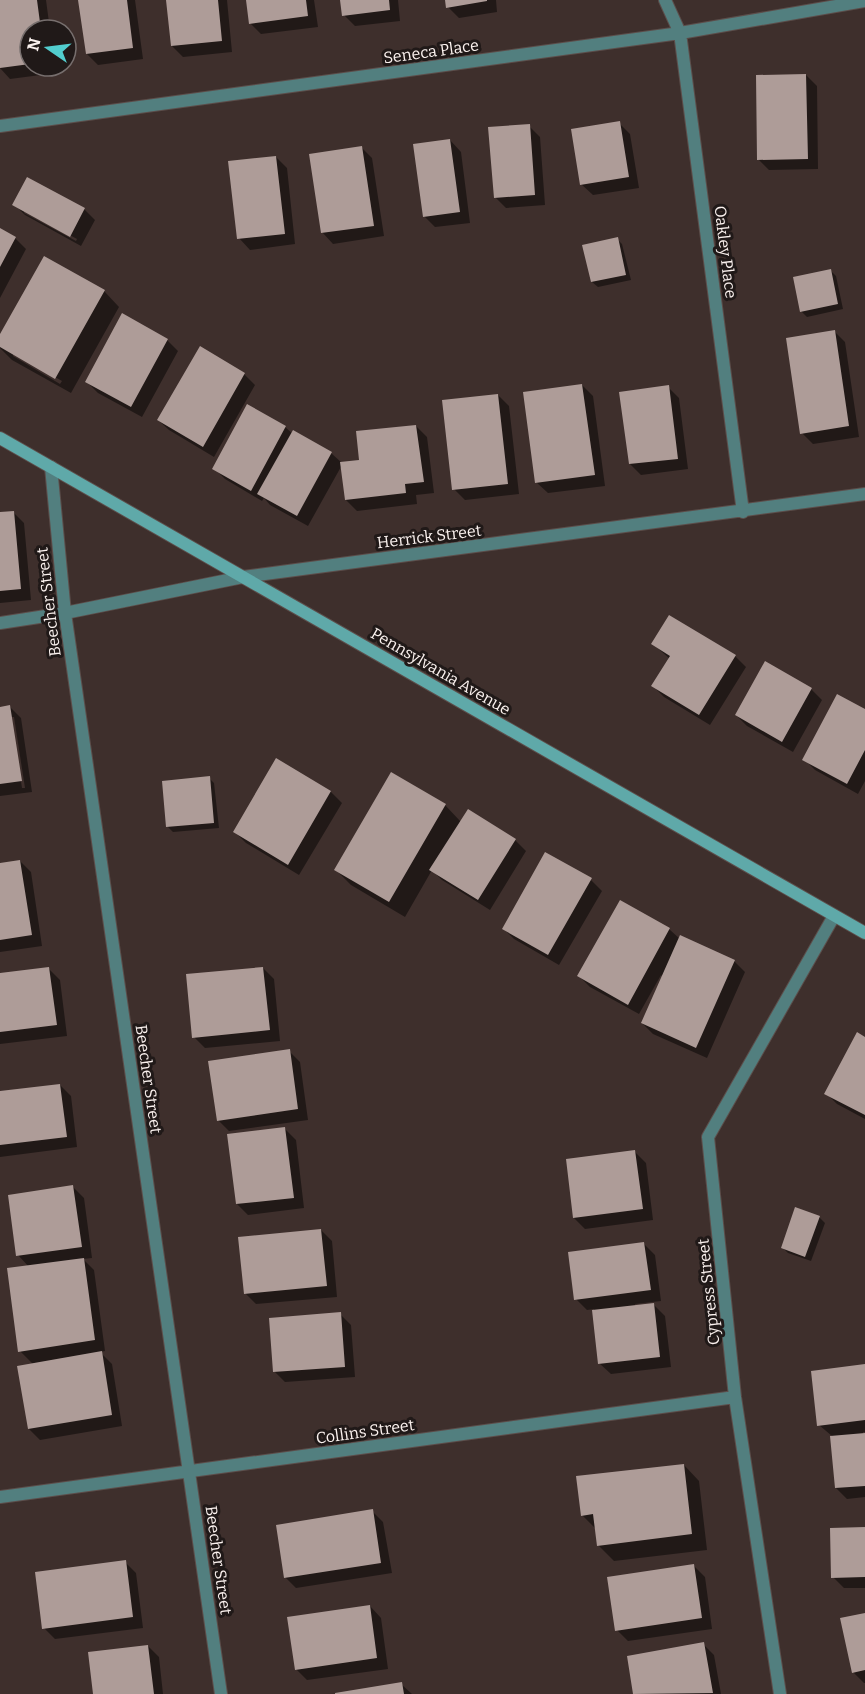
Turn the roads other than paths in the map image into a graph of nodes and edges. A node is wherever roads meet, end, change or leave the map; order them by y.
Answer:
1 (665, 0) edge
2 (865, 1) edge
3 (680, 33) junction
4 (0, 126) edge
5 (0, 438) edge
6 (51, 467) junction
7 (865, 494) edge
8 (743, 512) junction
9 (243, 577) junction
10 (64, 613) junction
11 (0, 623) edge
12 (834, 916) junction
13 (865, 933) edge
14 (735, 1397) junction
15 (189, 1472) junction
16 (0, 1497) edge
17 (221, 1694) edge
18 (780, 1694) edge

1 - 3 street, Oakley Place
2 - 3 street, Seneca Place
3 - 4 street, Seneca Place
3 - 8 street, Oakley Place
5 - 6 main road, Pennsylvania Avenue
6 - 9 main road, Pennsylvania Avenue
6 - 10 street, Beecher Street
7 - 8 street, Herrick Street
8 - 9 street, Herrick Street
9 - 10 street, Herrick Street
9 - 12 main road, Pennsylvania Avenue
10 - 11 street, Herrick Street
10 - 15 street, Beecher Street
12 - 13 main road, Pennsylvania Avenue
12 - 14 street, Cypress Street
14 - 15 street, Collins Street
14 - 18 street, Cypress Street
15 - 16 street, Collins Street
15 - 17 street, Beecher Street

